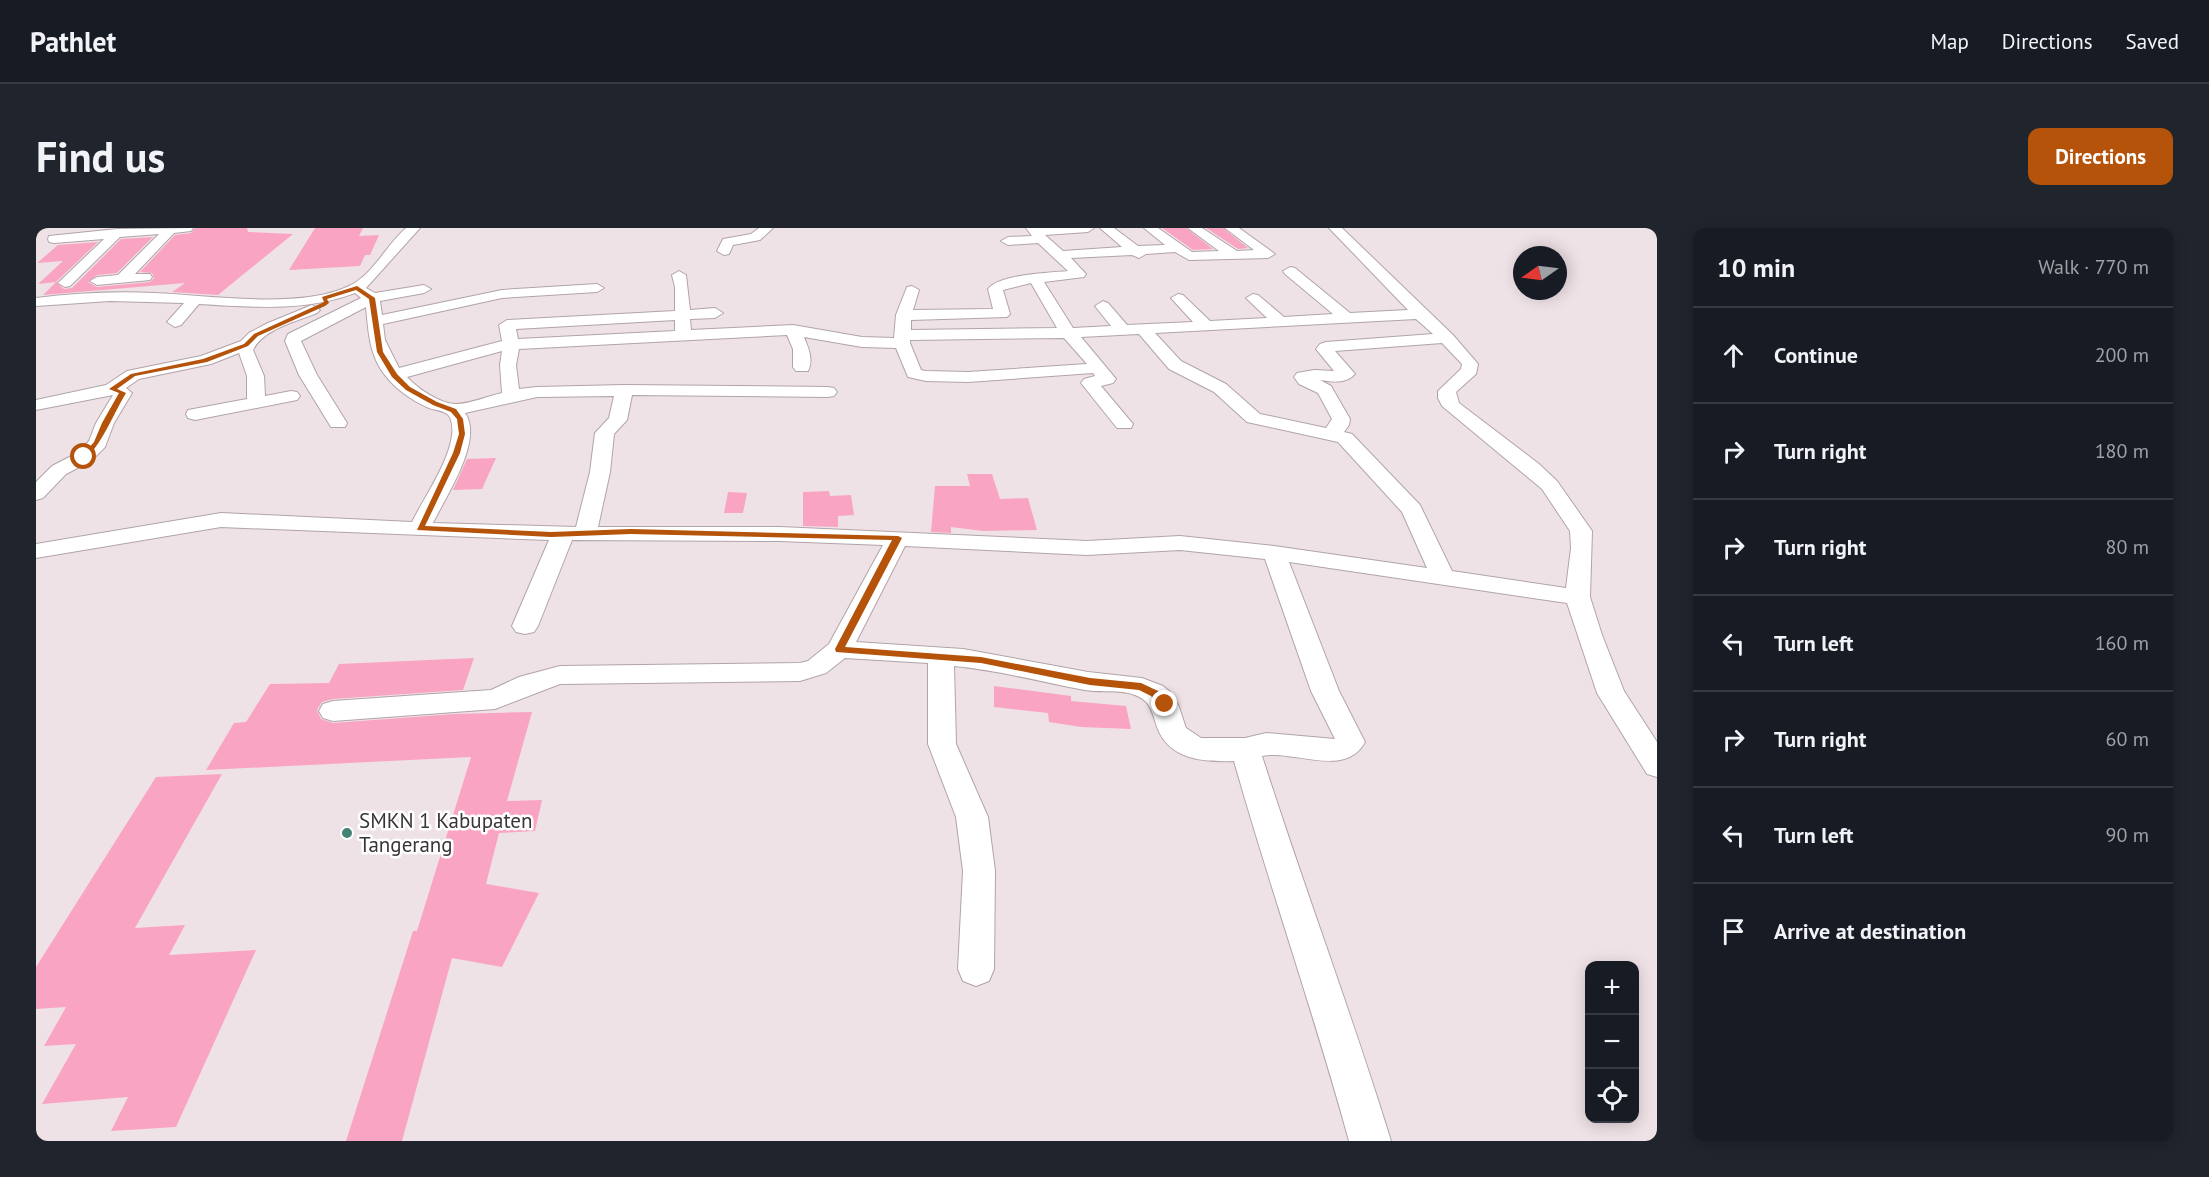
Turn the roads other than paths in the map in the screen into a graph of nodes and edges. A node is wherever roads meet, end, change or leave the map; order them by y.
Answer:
1 (67, 228) edge
2 (187, 228) edge
3 (414, 228) edge
4 (767, 228) edge
5 (1088, 228) edge
6 (1106, 228) edge
7 (1150, 228) edge
8 (1194, 228) edge
9 (1231, 228) edge
10 (1335, 228) edge
11 (170, 230) junction
12 (117, 233) junction
13 (54, 239) junction
14 (1043, 240) edge
15 (1008, 241) dead end
16 (1121, 241) junction
17 (1177, 248) junction
18 (42, 250) dead end
19 (1134, 250) junction
20 (724, 251) dead end
21 (1234, 255) junction
22 (1152, 264) dead end
23 (1290, 271) dead end
24 (679, 275) dead end
25 (145, 277) dead end
26 (123, 278) junction
27 (1035, 278) junction
28 (65, 283) junction
29 (46, 285) dead end
30 (424, 289) dead end
31 (912, 290) dead end
32 (599, 292) dead end
33 (364, 293) junction
34 (106, 297) junction
35 (324, 298) junction
36 (1178, 298) dead end
37 (1253, 298) dead end
38 (196, 299) junction
39 (36, 302) edge
40 (502, 305) junction
41 (1103, 306) dead end
42 (93, 311) dead end
43 (715, 313) dead end
44 (1002, 314) junction
45 (1420, 314) junction
46 (683, 315) junction
47 (904, 315) junction
48 (1348, 319) junction
49 (374, 321) junction
50 (175, 322) dead end
51 (1281, 322) junction
52 (1208, 327) junction
53 (794, 330) junction
54 (1122, 330) junction
55 (1144, 330) junction
56 (1011, 333) junction
57 (1068, 333) junction
58 (683, 335) junction
59 (1447, 338) junction
60 (903, 339) junction
61 (511, 344) junction
62 (246, 345) junction
63 (802, 367) dead end
64 (394, 375) junction
65 (1093, 375) junction
66 (112, 389) junction
67 (624, 390) junction
68 (918, 390) dead end
69 (828, 392) dead end
70 (291, 396) dead end
71 (511, 396) junction
72 (255, 403) junction
73 (36, 405) edge
74 (454, 410) junction
75 (195, 414) dead end
76 (338, 423) dead end
77 (1124, 424) dead end
78 (1332, 433) junction
79 (36, 494) edge
80 (420, 528) junction
81 (574, 533) junction
82 (898, 538) junction
83 (36, 551) edge
84 (1274, 554) junction
85 (1443, 578) junction
86 (1578, 597) junction
87 (525, 626) dead end
88 (839, 649) junction
89 (941, 658) junction
90 (333, 711) dead end
91 (1245, 749) junction
92 (1657, 766) edge
93 (976, 969) dead end
94 (1370, 1141) edge

1 - 13 street
2 - 11 street
3 - 33 street
4 - 20 street
5 - 14 street
6 - 16 street
7 - 17 street
8 - 21 street
9 - 21 street
10 - 45 street
11 - 12 street
11 - 26 street
12 - 13 street
12 - 28 street
13 - 18 street
14 - 15 street
14 - 16 street
14 - 19 street
14 - 27 street
16 - 19 street
17 - 19 street
17 - 21 street
19 - 22 street
23 - 48 street
24 - 46 street
25 - 26 street
26 - 28 street
27 - 44 street
27 - 57 street
28 - 29 street
30 - 33 street
31 - 47 street
32 - 40 street
33 - 35 street
33 - 49 street
33 - 76 street
34 - 38 street
34 - 39 street
34 - 42 street
35 - 38 street
35 - 62 street
36 - 52 street
37 - 51 street
38 - 50 street
40 - 46 street
40 - 49 street
40 - 61 street
41 - 54 street
43 - 46 street
44 - 47 street
44 - 56 street
45 - 48 street
45 - 59 street
46 - 58 street
47 - 60 street
48 - 51 street
49 - 64 street
51 - 52 street
52 - 55 street
53 - 58 street
53 - 60 street
53 - 63 street
54 - 55 street
54 - 57 street
55 - 78 street
56 - 57 street
56 - 60 street
57 - 65 street
58 - 61 street
59 - 78 street
59 - 86 street
60 - 65 street
61 - 64 street
61 - 71 street
62 - 66 street
62 - 72 street
64 - 74 street
65 - 68 street
65 - 77 street
66 - 73 street
66 - 79 street
67 - 69 street
67 - 71 street
67 - 81 street
70 - 72 street
71 - 74 street
72 - 75 street
74 - 80 street
78 - 85 street
80 - 81 street
80 - 83 street
81 - 82 street
81 - 87 street
82 - 84 street
82 - 88 street
84 - 85 street
84 - 91 street
85 - 86 street
86 - 92 street
88 - 89 street
88 - 90 street
89 - 91 street
89 - 93 street
91 - 94 street

